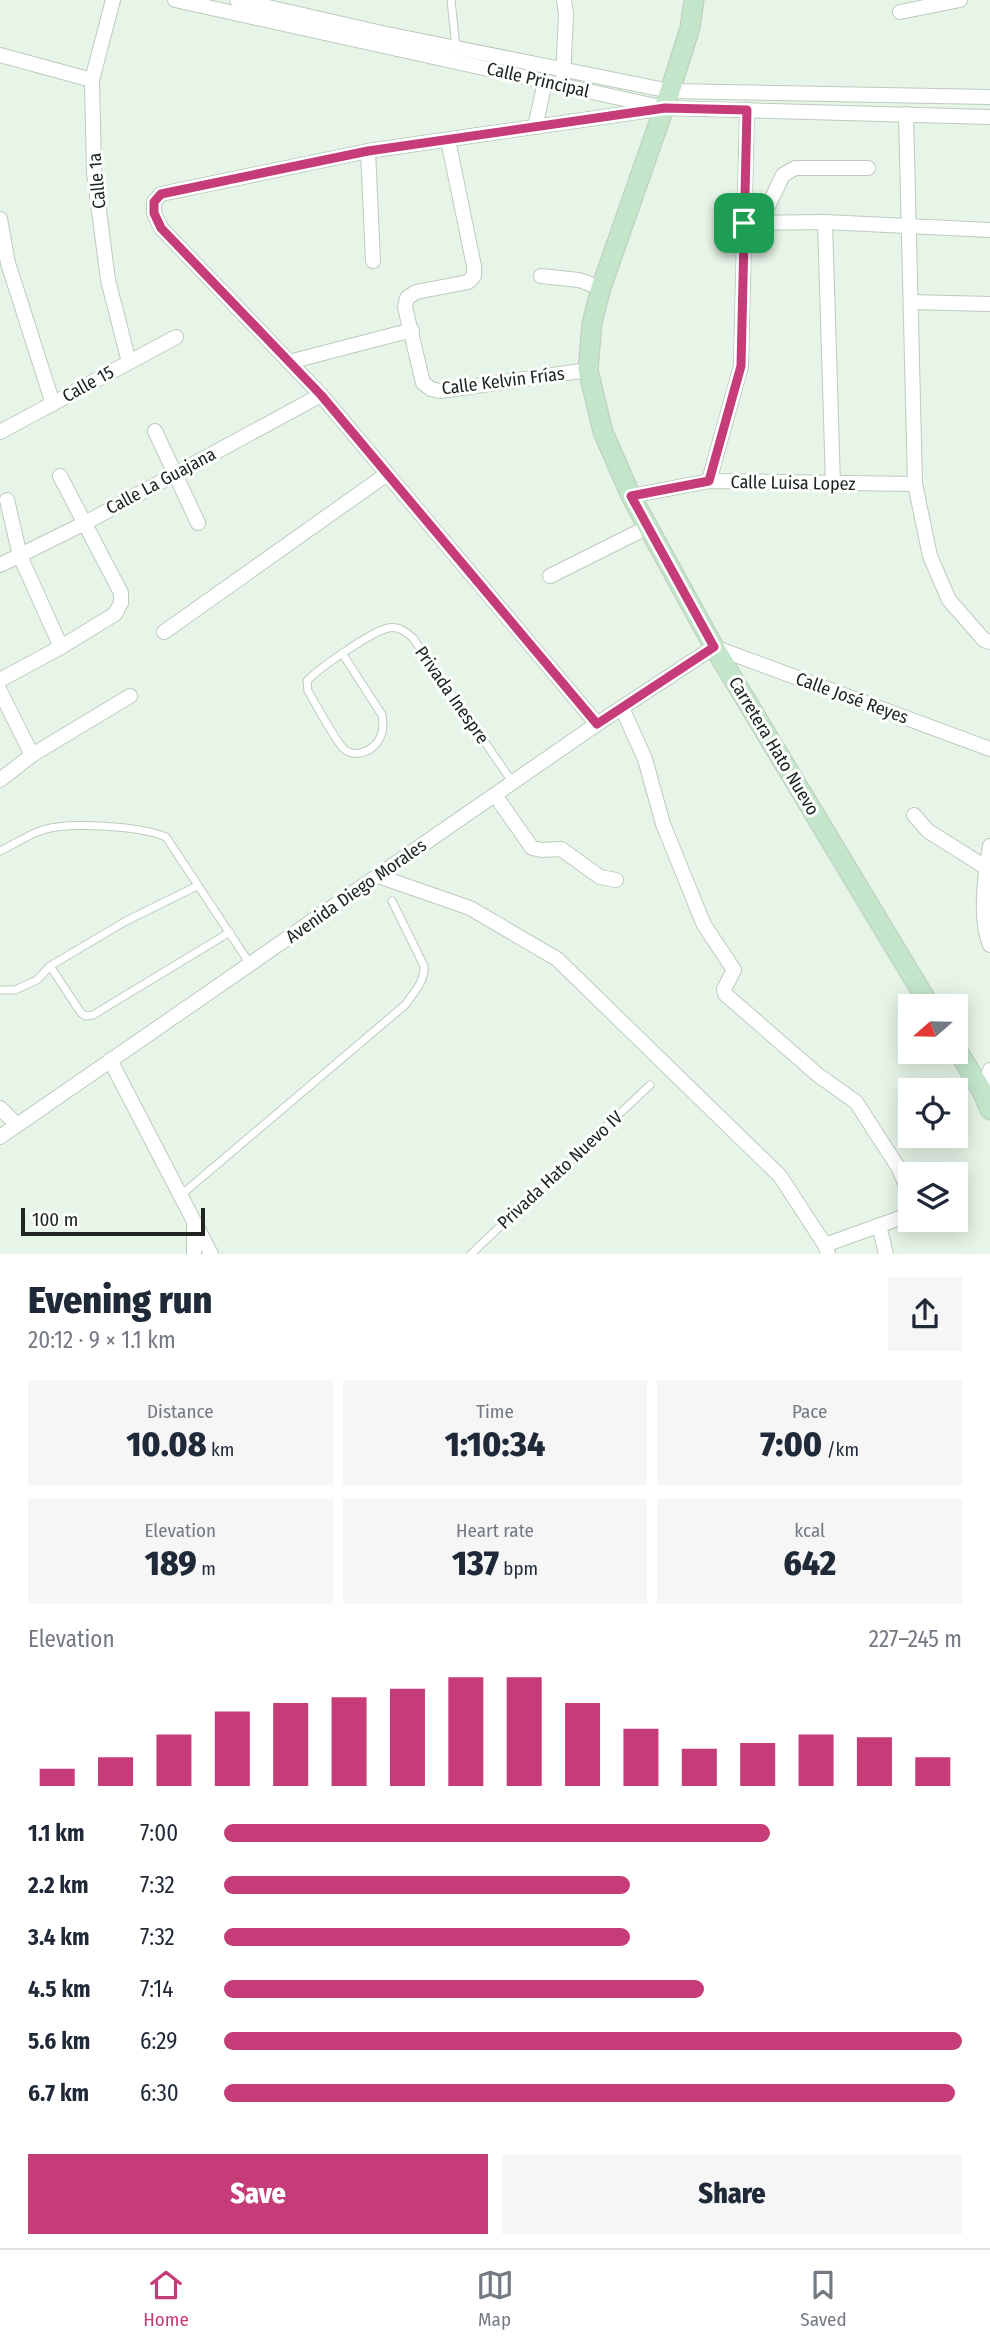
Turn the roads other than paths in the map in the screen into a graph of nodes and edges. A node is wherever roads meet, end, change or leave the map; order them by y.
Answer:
1 (113, 0) edge
2 (175, 0) edge
3 (237, 0) edge
4 (451, 0) edge
5 (564, 0) edge
6 (694, 0) edge
7 (960, 0) edge
8 (900, 12) dead end
9 (456, 48) junction
10 (0, 55) edge
11 (564, 68) junction
12 (92, 80) junction
13 (545, 82) junction
14 (563, 86) junction
15 (990, 97) edge
16 (667, 100) junction
17 (747, 110) junction
18 (906, 114) junction
19 (990, 117) edge
20 (535, 127) junction
21 (448, 140) junction
22 (368, 151) junction
23 (868, 168) dead end
24 (0, 219) edge
25 (825, 222) junction
26 (744, 223) junction
27 (760, 223) junction
28 (909, 226) junction
29 (990, 230) edge
30 (373, 261) dead end
31 (541, 276) dead end
32 (601, 288) junction
33 (911, 302) junction
34 (990, 304) edge
35 (412, 330) junction
36 (176, 337) dead end
37 (129, 362) junction
38 (289, 362) junction
39 (588, 370) junction
40 (321, 395) junction
41 (53, 404) junction
42 (155, 431) dead end
43 (0, 432) edge
44 (175, 474) junction
45 (387, 474) junction
46 (60, 476) dead end
47 (709, 481) junction
48 (833, 484) junction
49 (915, 484) junction
50 (631, 496) junction
51 (8, 500) dead end
52 (85, 523) junction
53 (198, 523) dead end
54 (648, 527) junction
55 (20, 556) junction
56 (0, 565) edge
57 (550, 576) dead end
58 (164, 632) dead end
59 (990, 642) edge
60 (61, 647) junction
61 (714, 647) junction
62 (342, 653) junction
63 (0, 680) edge
64 (0, 691) edge
65 (130, 696) dead end
66 (622, 708) junction
67 (597, 724) junction
68 (990, 748) edge
69 (32, 755) junction
70 (0, 780) edge
71 (513, 783) junction
72 (495, 795) junction
73 (914, 816) dead end
74 (990, 846) edge
75 (0, 851) edge
76 (988, 870) edge
77 (378, 876) junction
78 (616, 880) dead end
79 (197, 886) junction
80 (392, 901) dead end
81 (230, 932) junction
82 (990, 945) edge
83 (250, 964) junction
84 (50, 966) junction
85 (0, 990) edge
86 (923, 994) edge
87 (110, 1060) junction
88 (966, 1064) edge
89 (990, 1070) edge
90 (650, 1085) dead end
91 (982, 1091) junction
92 (0, 1108) edge
93 (990, 1110) edge
94 (17, 1125) junction
95 (0, 1137) edge
96 (898, 1167) edge
97 (180, 1195) junction
98 (898, 1218) edge
99 (194, 1221) junction
100 (879, 1225) junction
101 (827, 1250) edge
102 (194, 1254) edge
103 (211, 1254) edge
104 (471, 1254) edge
105 (886, 1254) edge

1 - 12 street, Calle 1a
2 - 13 street, Calle Principal
3 - 9 street, Calle Principal
4 - 9 lane
5 - 11 street
6 - 16 main road, Carretera Hato Nuevo
7 - 8 street
9 - 11 street, Calle Principal
10 - 12 street
11 - 14 street
11 - 16 street, Calle Principal
12 - 37 street, Calle 1a
13 - 14 street, Calle Principal
13 - 20 street
14 - 16 street, Calle Principal
15 - 16 street, Calle Principal
16 - 17 street, Calle Principal
16 - 20 street
16 - 32 main road, Carretera Hato Nuevo
17 - 18 street, Calle Principal
17 - 26 street
18 - 19 street, Calle Principal
18 - 28 street
20 - 21 street
21 - 22 street
21 - 35 street, Calle Kelvin Frías
22 - 30 street
22 - 38 street
23 - 27 street
24 - 41 street
25 - 27 street
25 - 28 street
25 - 48 street
26 - 27 street
26 - 47 street
28 - 29 street
28 - 33 street
31 - 32 street
32 - 39 main road, Carretera Hato Nuevo
33 - 34 street
33 - 49 street
35 - 38 street
35 - 39 street, Calle Kelvin Frías
36 - 37 street, Calle 15
37 - 41 street, Calle 15
38 - 40 street
39 - 50 main road, Carretera Hato Nuevo
40 - 44 street, Calle La Guajana
40 - 45 street
41 - 43 street, Calle 15
42 - 44 street
44 - 52 street, Calle La Guajana
44 - 53 street
45 - 58 street
45 - 67 street
46 - 52 street
47 - 48 street, Calle Luisa Lopez
47 - 50 street, Calle Luisa Lopez
48 - 49 street, Calle Luisa Lopez
49 - 59 street
50 - 54 main road, Carretera Hato Nuevo
51 - 55 street
52 - 55 street, Calle La Guajana
52 - 60 street
54 - 57 street
54 - 61 main road, Carretera Hato Nuevo
55 - 56 street, Calle La Guajana
55 - 60 street
60 - 63 street
61 - 66 street, Avenida Diego Morales
61 - 68 street, Calle José Reyes
61 - 86 main road, Carretera Hato Nuevo
62 - 62 lane, Privada Inespre
62 - 71 lane, Privada Inespre
64 - 69 street
65 - 69 street
66 - 67 street, Avenida Diego Morales
66 - 96 street
67 - 71 street, Avenida Diego Morales
69 - 70 street
71 - 72 street, Avenida Diego Morales
72 - 77 street, Avenida Diego Morales
72 - 78 street
73 - 76 street
74 - 76 street
75 - 79 lane
76 - 82 street
77 - 83 street, Avenida Diego Morales
77 - 101 street
79 - 81 lane
79 - 84 lane
80 - 97 lane
81 - 83 lane
81 - 84 lane
83 - 87 street, Avenida Diego Morales
84 - 85 lane
87 - 94 street, Avenida Diego Morales
87 - 97 street
88 - 91 main road
89 - 91 street
90 - 104 lane, Privada Hato Nuevo IV
91 - 93 main road
92 - 94 street
94 - 95 street, Avenida Diego Morales
97 - 99 street
98 - 100 street
99 - 102 street
99 - 103 street
100 - 101 street
100 - 105 street

